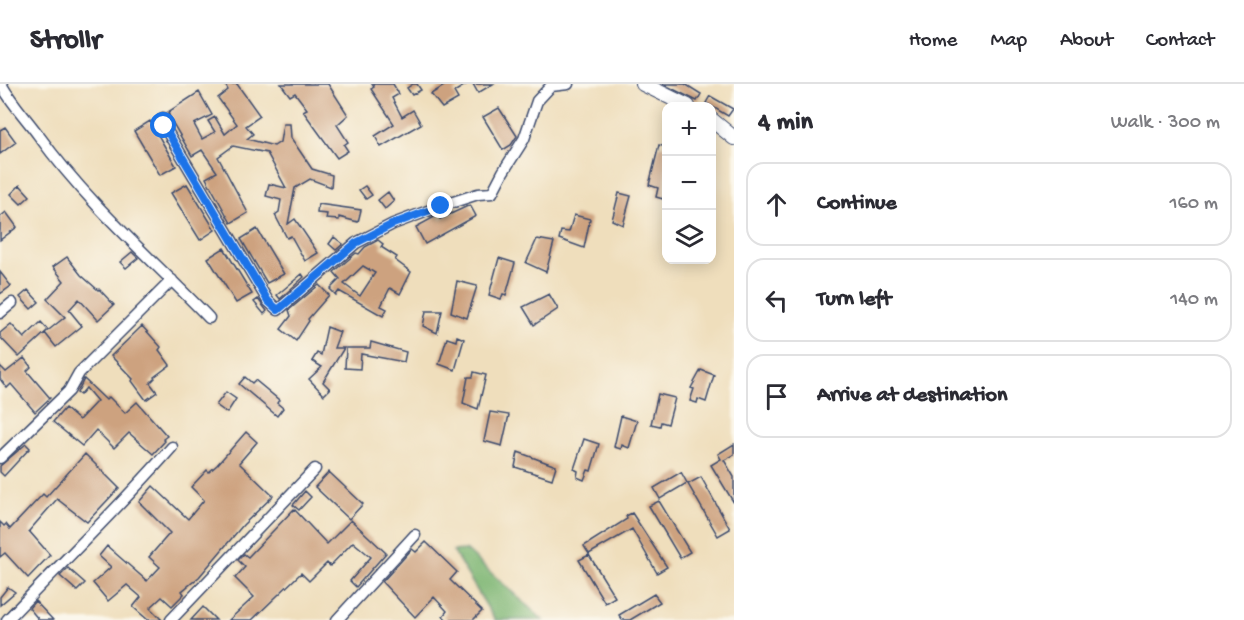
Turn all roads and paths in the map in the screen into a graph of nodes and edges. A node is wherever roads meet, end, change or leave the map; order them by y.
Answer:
1 (1, 84) edge
2 (568, 84) edge
3 (643, 84) edge
4 (680, 102) edge
5 (163, 118) dead end
6 (716, 124) edge
7 (734, 138) edge
8 (172, 280) junction
9 (12, 303) dead end
10 (0, 314) edge
11 (209, 318) dead end
12 (172, 447) dead end
13 (0, 458) edge
14 (315, 469) dead end
15 (415, 534) dead end
16 (7, 620) edge
17 (171, 620) edge
18 (337, 620) edge

1 - 8 street
2 - 5 street
3 - 4 main road
6 - 7 main road
8 - 11 street
8 - 13 street
9 - 10 street
12 - 16 street
14 - 17 street
15 - 18 street

